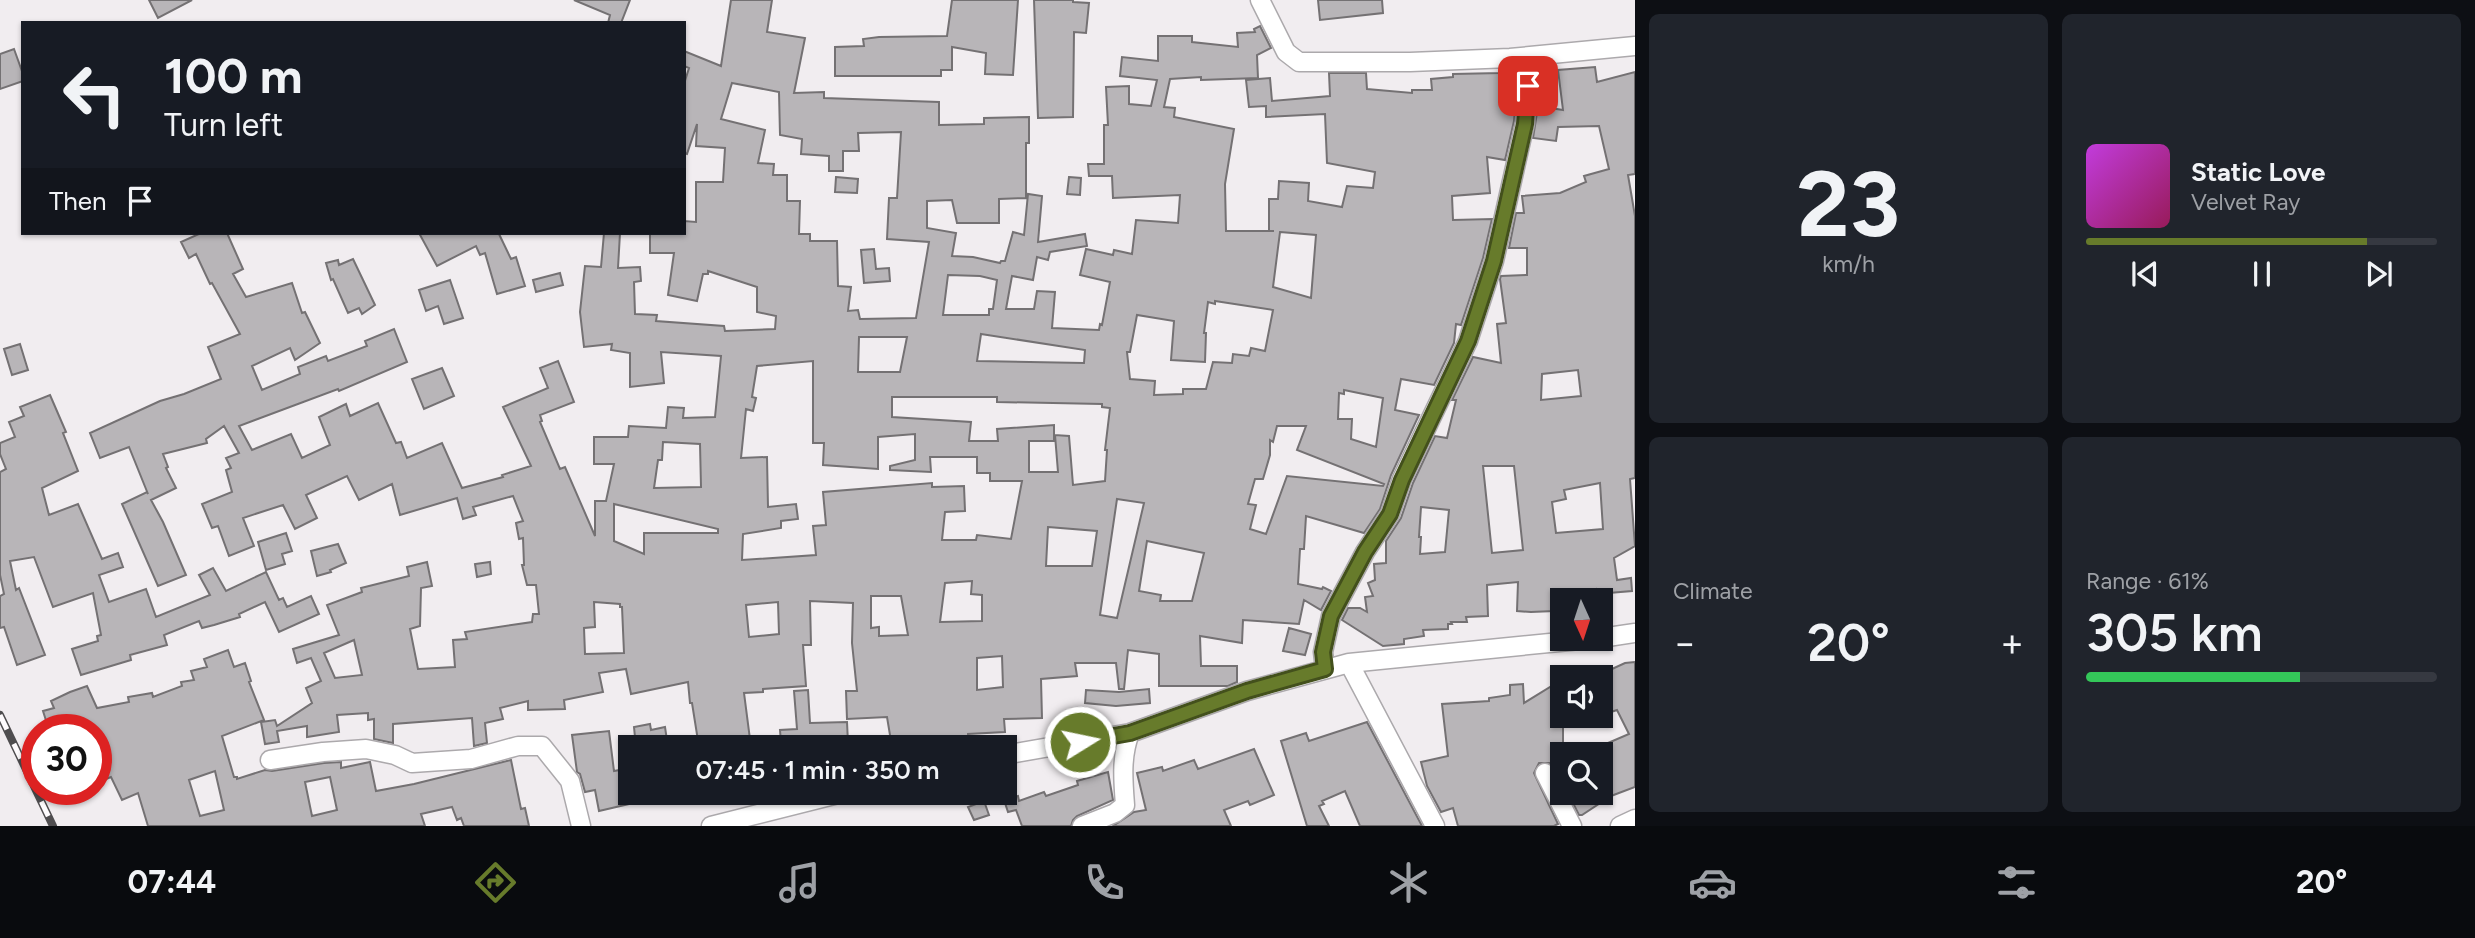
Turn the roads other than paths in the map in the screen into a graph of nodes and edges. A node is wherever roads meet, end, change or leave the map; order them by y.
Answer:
1 (1261, 0) edge
2 (1635, 46) edge
3 (1528, 86) dead end
4 (1635, 633) edge
5 (1614, 636) edge
6 (1550, 643) edge
7 (1349, 663) junction
8 (1325, 669) junction
9 (1130, 733) junction
10 (1017, 753) edge
11 (270, 760) dead end
12 (1545, 773) dead end
13 (794, 805) edge
14 (1635, 819) edge
15 (581, 826) edge
16 (711, 826) edge
17 (1082, 826) edge
18 (1435, 826) edge
19 (1572, 826) edge
20 (1620, 826) edge

1 - 2 street
3 - 8 street
4 - 5 street
6 - 7 street
7 - 8 street
7 - 18 street
8 - 9 street
9 - 10 street
9 - 17 street
11 - 15 street
12 - 19 street
13 - 16 street
14 - 20 street

